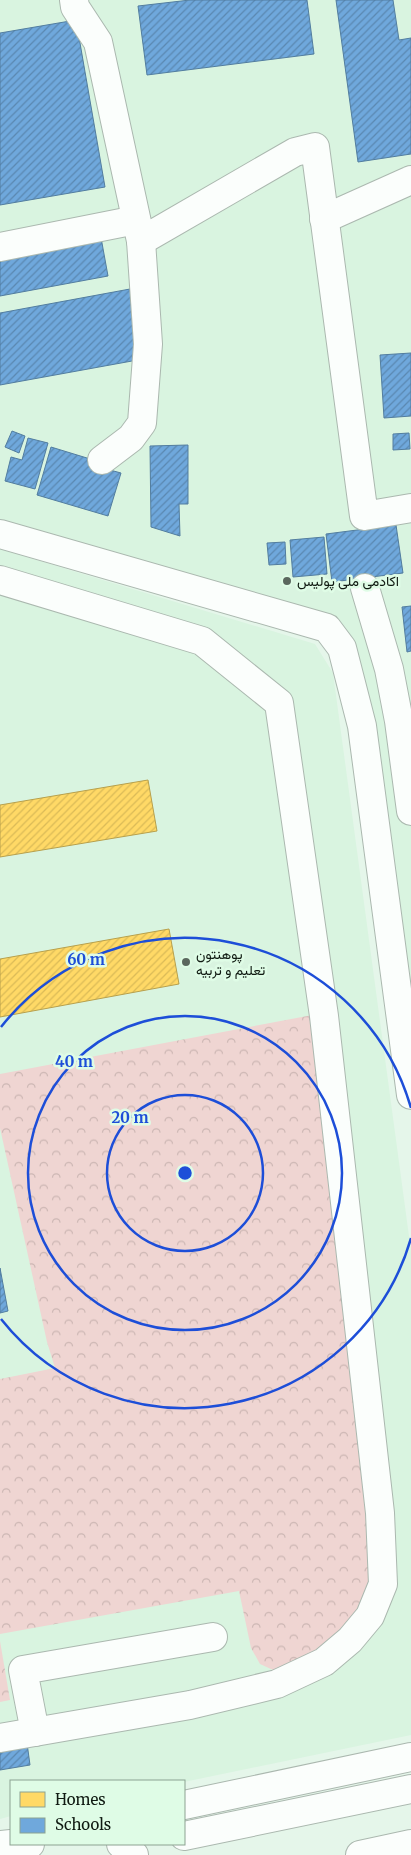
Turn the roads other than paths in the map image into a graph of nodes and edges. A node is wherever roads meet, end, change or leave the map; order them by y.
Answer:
1 (74, 0) edge
2 (411, 180) edge
3 (324, 219) junction
4 (139, 230) junction
5 (0, 248) edge
6 (102, 460) dead end
7 (411, 508) edge
8 (0, 534) edge
9 (0, 580) edge
10 (365, 588) dead end
11 (411, 811) edge
12 (411, 1095) edge
13 (214, 1637) dead end
14 (35, 1732) junction
15 (0, 1738) edge
16 (411, 1758) edge
17 (411, 1789) edge
18 (185, 1805) edge
19 (185, 1836) edge
20 (411, 1844) edge
21 (29, 1845) edge
22 (122, 1845) edge
23 (17, 1855) edge
24 (134, 1855) edge
25 (360, 1855) edge

1 - 4 street
2 - 3 street
3 - 4 street
3 - 7 street
4 - 5 street
4 - 6 street
8 - 12 street
9 - 14 street
10 - 11 street
13 - 14 street
14 - 15 street
16 - 18 street
17 - 19 street
20 - 25 street
21 - 23 street
22 - 24 street

